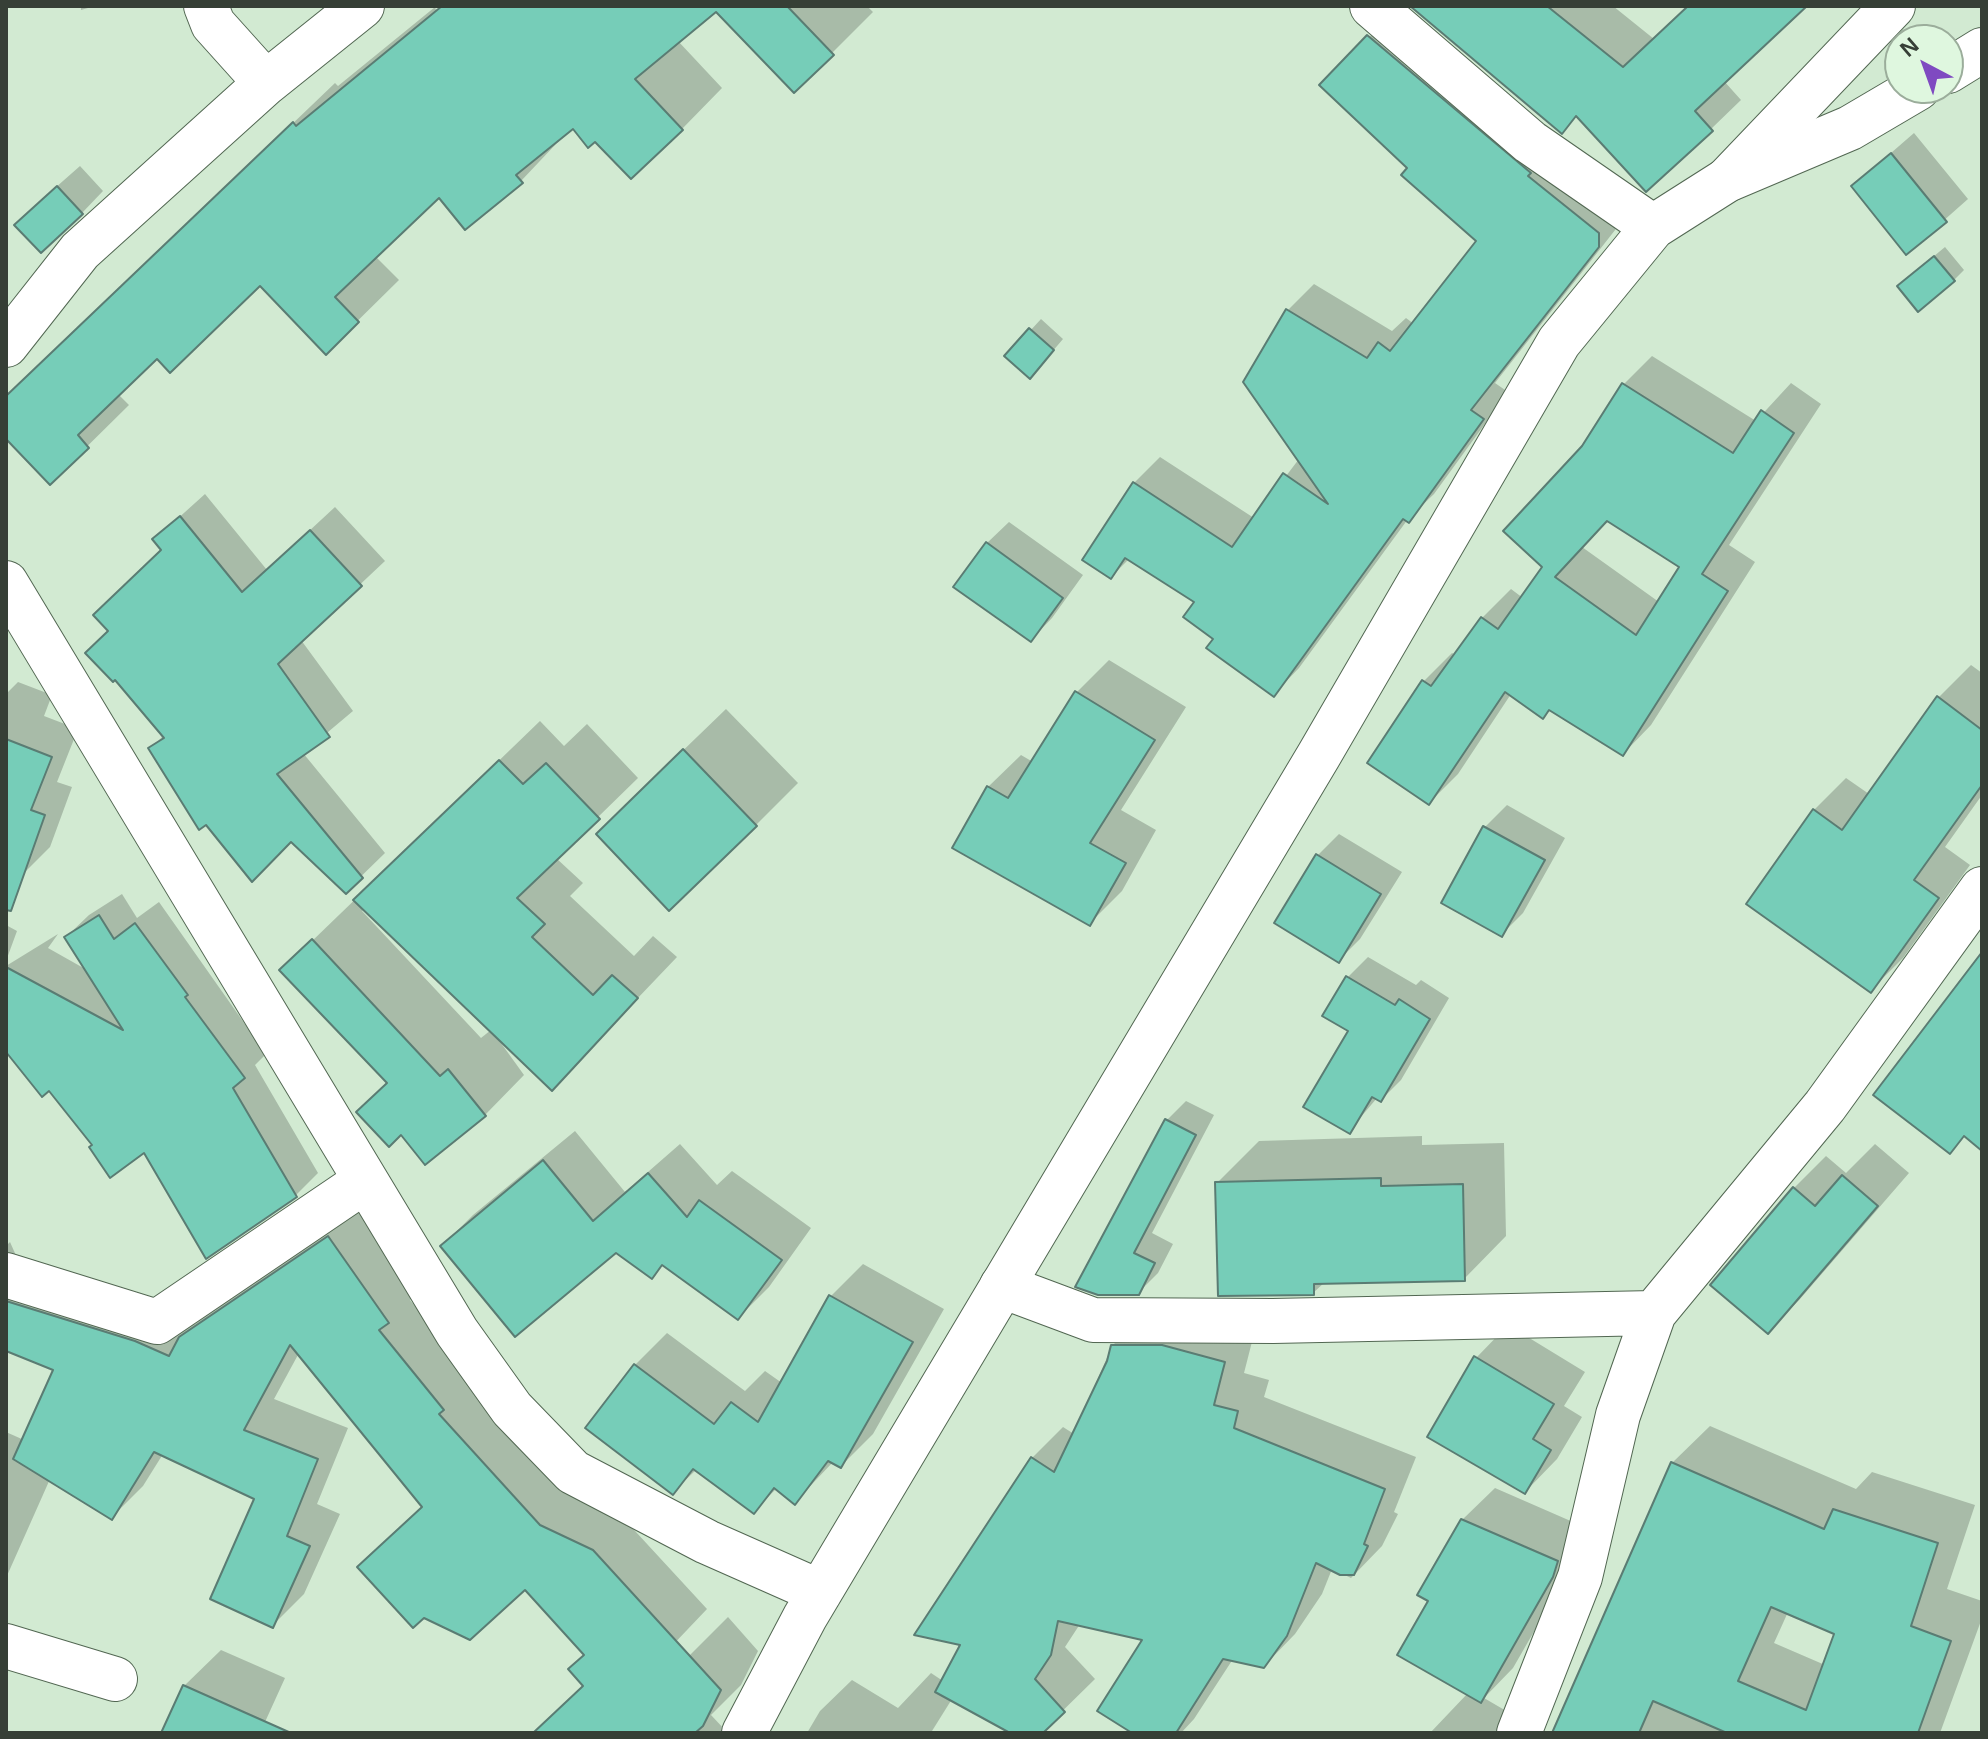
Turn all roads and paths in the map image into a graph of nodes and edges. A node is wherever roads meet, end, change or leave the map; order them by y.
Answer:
1 (206, 6) edge
2 (362, 6) edge
3 (1372, 6) edge
4 (1878, 10) edge
5 (1982, 50) edge
6 (1964, 61) edge
7 (266, 83) junction
8 (1891, 104) edge
9 (1727, 180) junction
10 (1653, 227) junction
11 (6, 345) edge
12 (6, 583) edge
13 (1982, 889) edge
14 (365, 1181) junction
15 (6, 1275) edge
16 (1002, 1286) junction
17 (1654, 1313) junction
18 (820, 1592) junction
19 (6, 1646) edge
20 (115, 1679) dead end
21 (744, 1733) edge
22 (1519, 1733) edge

1 - 7 main road
2 - 7 main road
3 - 10 main road
4 - 9 main road
5 - 6 main road
7 - 11 main road
8 - 9 main road
9 - 10 main road
10 - 16 main road
12 - 14 main road
13 - 17 main road
14 - 15 main road
14 - 18 main road
16 - 17 main road
16 - 18 main road
17 - 22 main road
18 - 21 main road
19 - 20 main road

